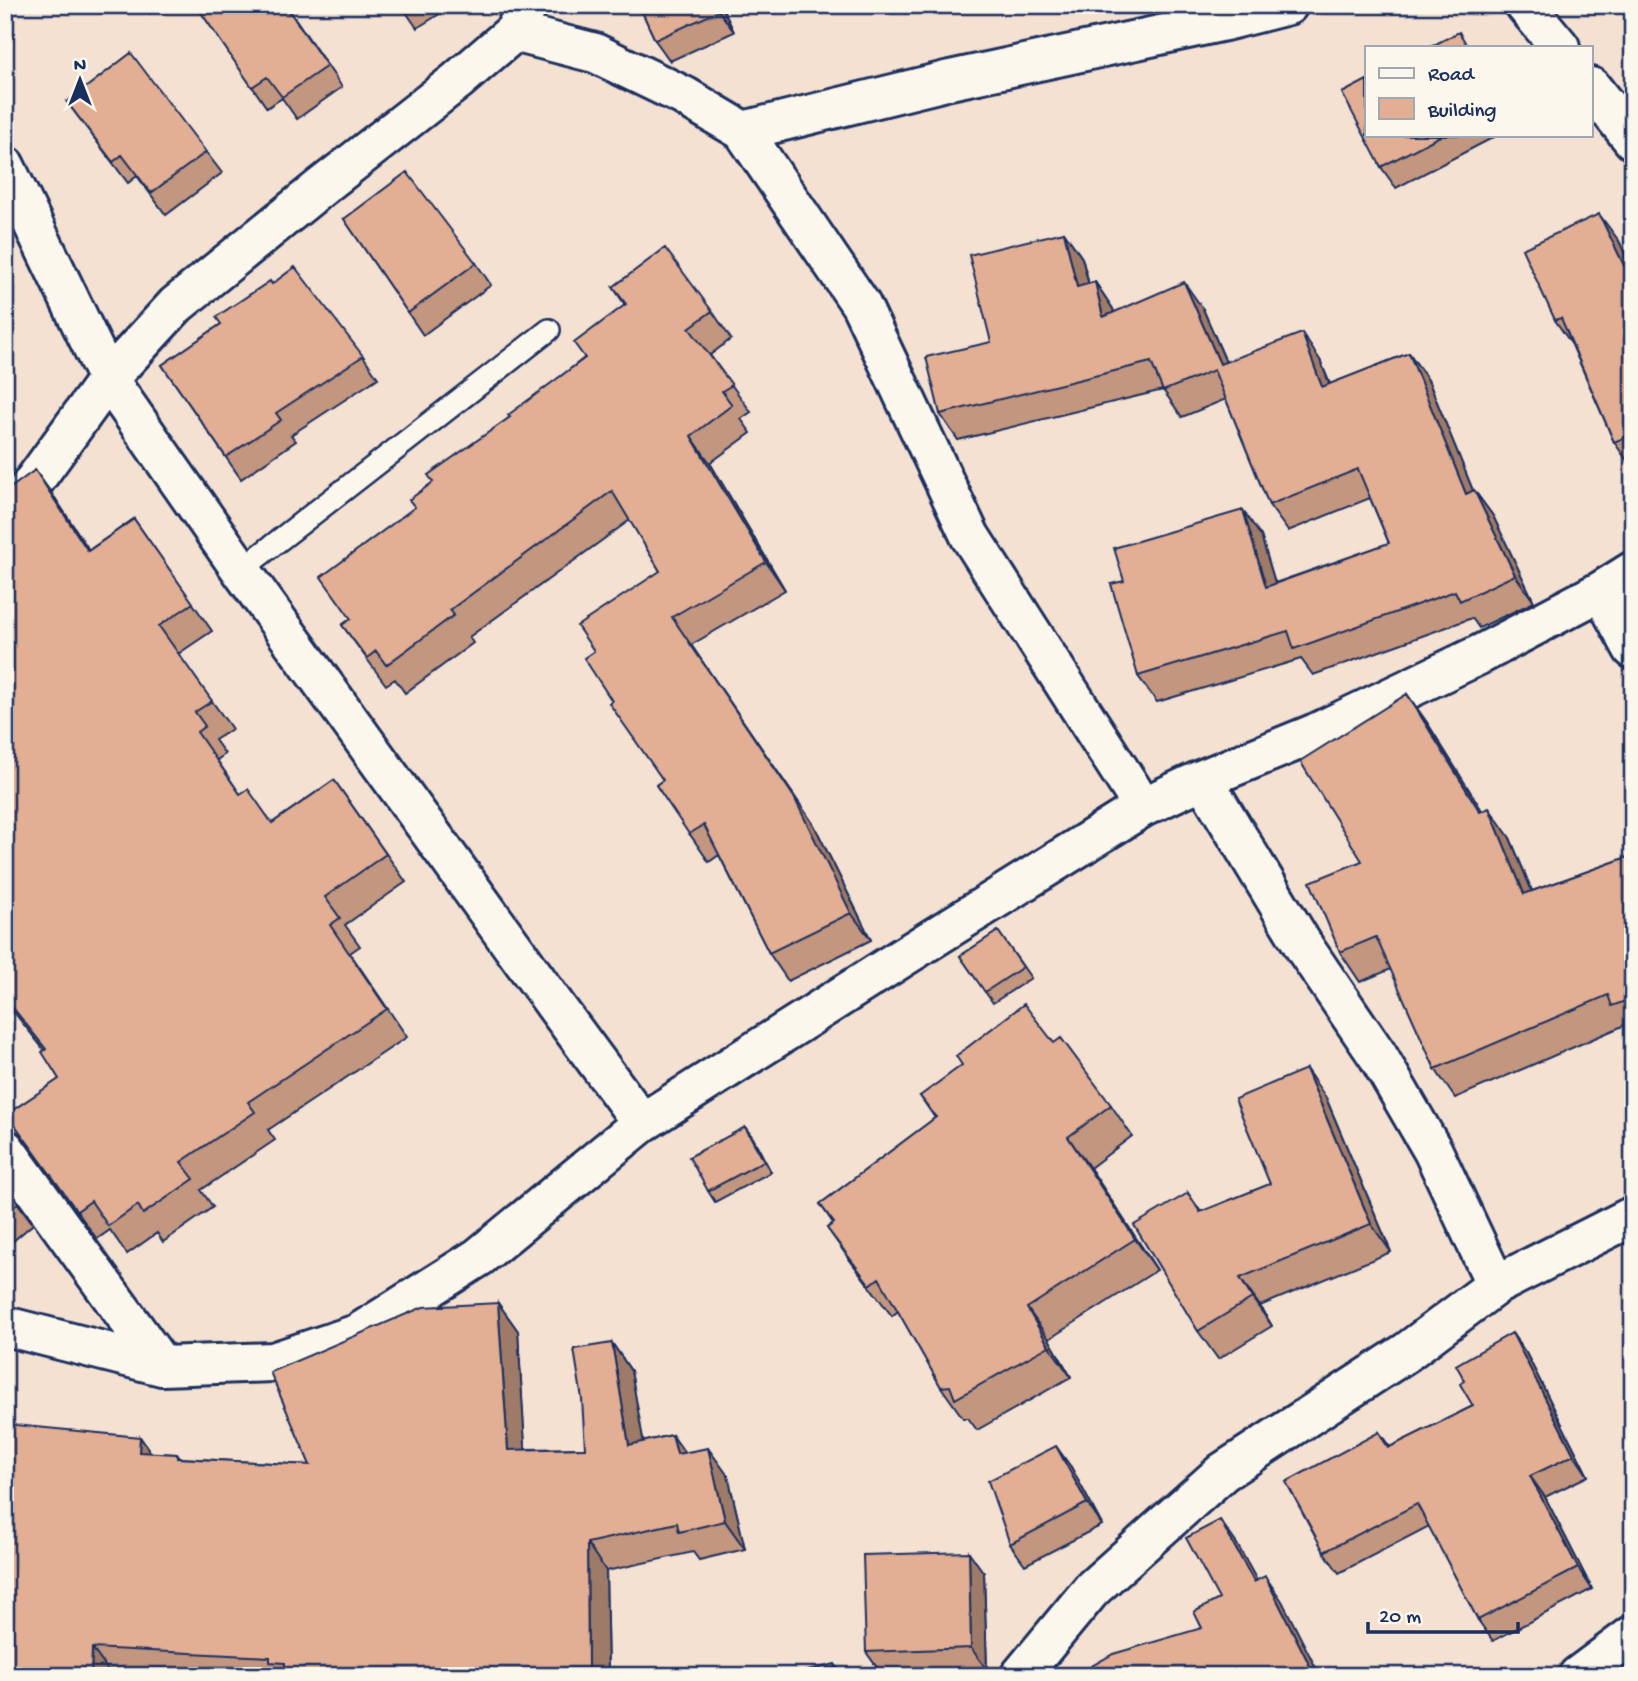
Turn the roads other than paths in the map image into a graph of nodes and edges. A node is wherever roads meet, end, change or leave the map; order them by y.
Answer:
1 (1289, 5) edge
2 (1525, 5) edge
3 (521, 19) edge
4 (1559, 46) edge
5 (1592, 88) edge
6 (743, 131) junction
7 (1633, 141) edge
8 (5, 166) edge
9 (548, 330) dead end
10 (108, 379) junction
11 (5, 508) edge
12 (241, 569) junction
13 (1633, 570) edge
14 (1601, 591) junction
15 (1633, 649) edge
16 (1203, 779) junction
17 (1143, 807) junction
18 (642, 1123) junction
19 (5, 1149) edge
20 (1633, 1216) edge
21 (1496, 1285) junction
22 (5, 1326) edge
23 (162, 1366) junction
24 (1633, 1635) edge
25 (1020, 1676) edge
26 (1578, 1676) edge

1 - 6 street
2 - 4 street
3 - 6 street
3 - 10 street
5 - 7 street
6 - 17 street
8 - 10 street
9 - 12 lane
10 - 11 street
10 - 12 street
12 - 18 street
13 - 14 street
14 - 15 street
14 - 16 street
16 - 17 street
16 - 21 street
17 - 18 street
18 - 23 street
19 - 23 street
20 - 21 street
21 - 25 street
22 - 23 street
24 - 26 street

